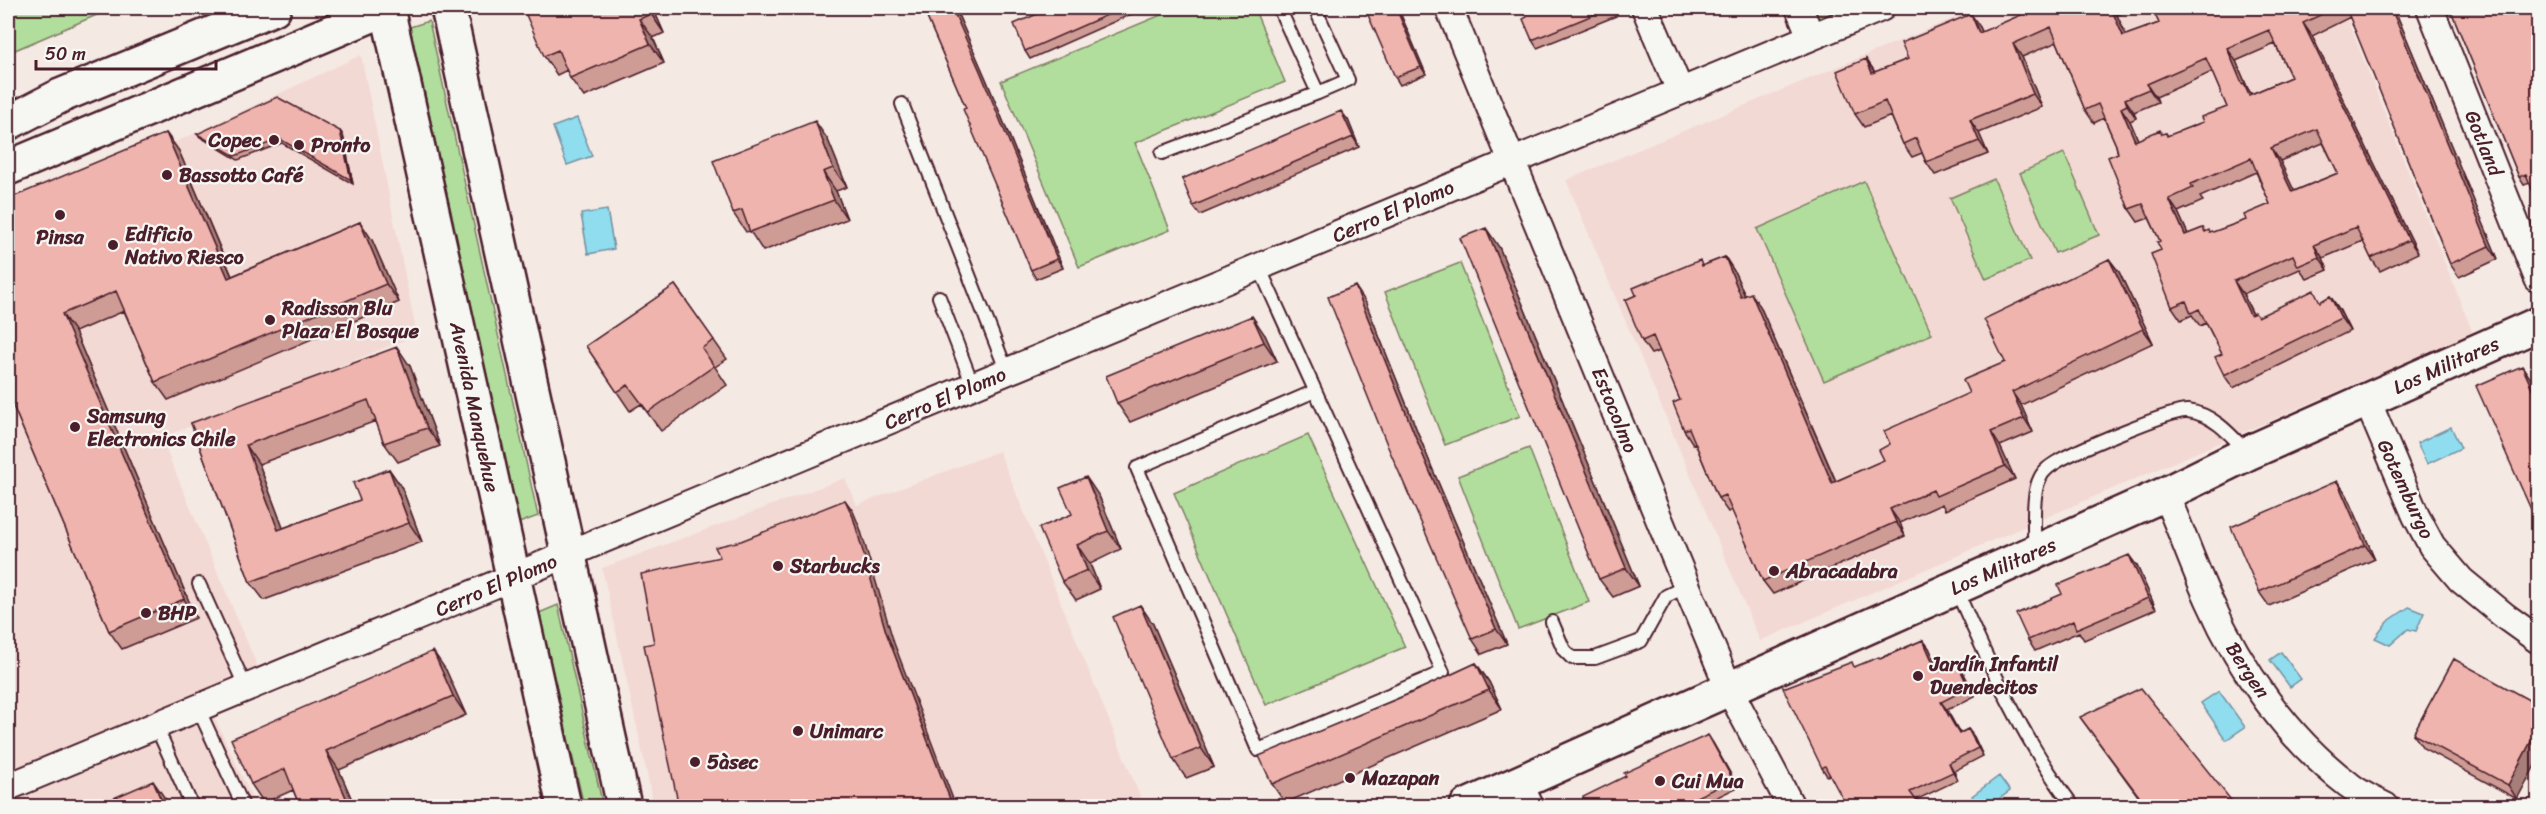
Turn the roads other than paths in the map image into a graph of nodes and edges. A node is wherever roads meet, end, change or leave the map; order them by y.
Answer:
1 (274, 8) edge
2 (387, 8) edge
3 (448, 8) edge
4 (1279, 8) edge
5 (1315, 8) edge
6 (1449, 8) edge
7 (1645, 8) edge
8 (1798, 8) edge
9 (1881, 8) edge
10 (2430, 8) edge
11 (1811, 37) junction
12 (1680, 91) junction
13 (1318, 93) junction
14 (902, 104) dead end
15 (8, 123) edge
16 (1162, 153) dead end
17 (1512, 161) junction
18 (8, 168) edge
19 (1258, 267) junction
20 (2538, 279) edge
21 (939, 297) dead end
22 (2538, 324) edge
23 (1007, 372) junction
24 (973, 386) junction
25 (1315, 391) dead end
26 (2367, 400) junction
27 (2248, 453) junction
28 (2165, 494) junction
29 (2034, 553) junction
30 (568, 555) junction
31 (513, 578) junction
32 (199, 584) dead end
33 (1687, 586) junction
34 (1956, 588) junction
35 (1552, 622) dead end
36 (2538, 640) edge
37 (246, 688) junction
38 (1729, 689) junction
39 (198, 708) junction
40 (156, 726) junction
41 (8, 787) edge
42 (1524, 795) edge
43 (192, 807) edge
44 (243, 807) edge
45 (564, 807) edge
46 (624, 807) edge
47 (1467, 807) edge
48 (1791, 807) edge
49 (2073, 807) edge
50 (2385, 807) edge

1 - 15 main road
2 - 18 main road
2 - 31 main road, Avenida Manquehue
3 - 30 main road
4 - 13 lane
5 - 13 lane
6 - 17 street, Estocolmo
7 - 12 street
8 - 11 street
9 - 11 street, Cerro El Plomo
10 - 20 street, Gotland
11 - 12 street, Cerro El Plomo
12 - 17 street, Cerro El Plomo
13 - 16 lane
14 - 23 lane
17 - 19 street, Cerro El Plomo
17 - 33 street, Estocolmo
19 - 23 street, Cerro El Plomo
19 - 25 lane
21 - 24 lane
22 - 26 main road, Los Militares
23 - 24 street, Cerro El Plomo
24 - 30 street, Cerro El Plomo
26 - 27 main road, Los Militares
26 - 36 street, Gotemburgo
27 - 28 main road, Los Militares
27 - 29 lane
28 - 29 main road, Los Militares
28 - 50 street, Bergen
29 - 34 main road, Los Militares
30 - 31 street, Cerro El Plomo
30 - 46 main road
31 - 37 street, Cerro El Plomo
31 - 45 main road, Avenida Manquehue
32 - 37 lane
33 - 35 lane
33 - 38 street, Estocolmo
34 - 38 main road, Los Militares
34 - 49 lane
37 - 39 street, Cerro El Plomo
38 - 42 main road, Los Militares
38 - 48 street, Estocolmo
39 - 40 street, Cerro El Plomo
39 - 44 lane
40 - 41 street, Cerro El Plomo
40 - 43 lane
42 - 47 main road, Los Militares

